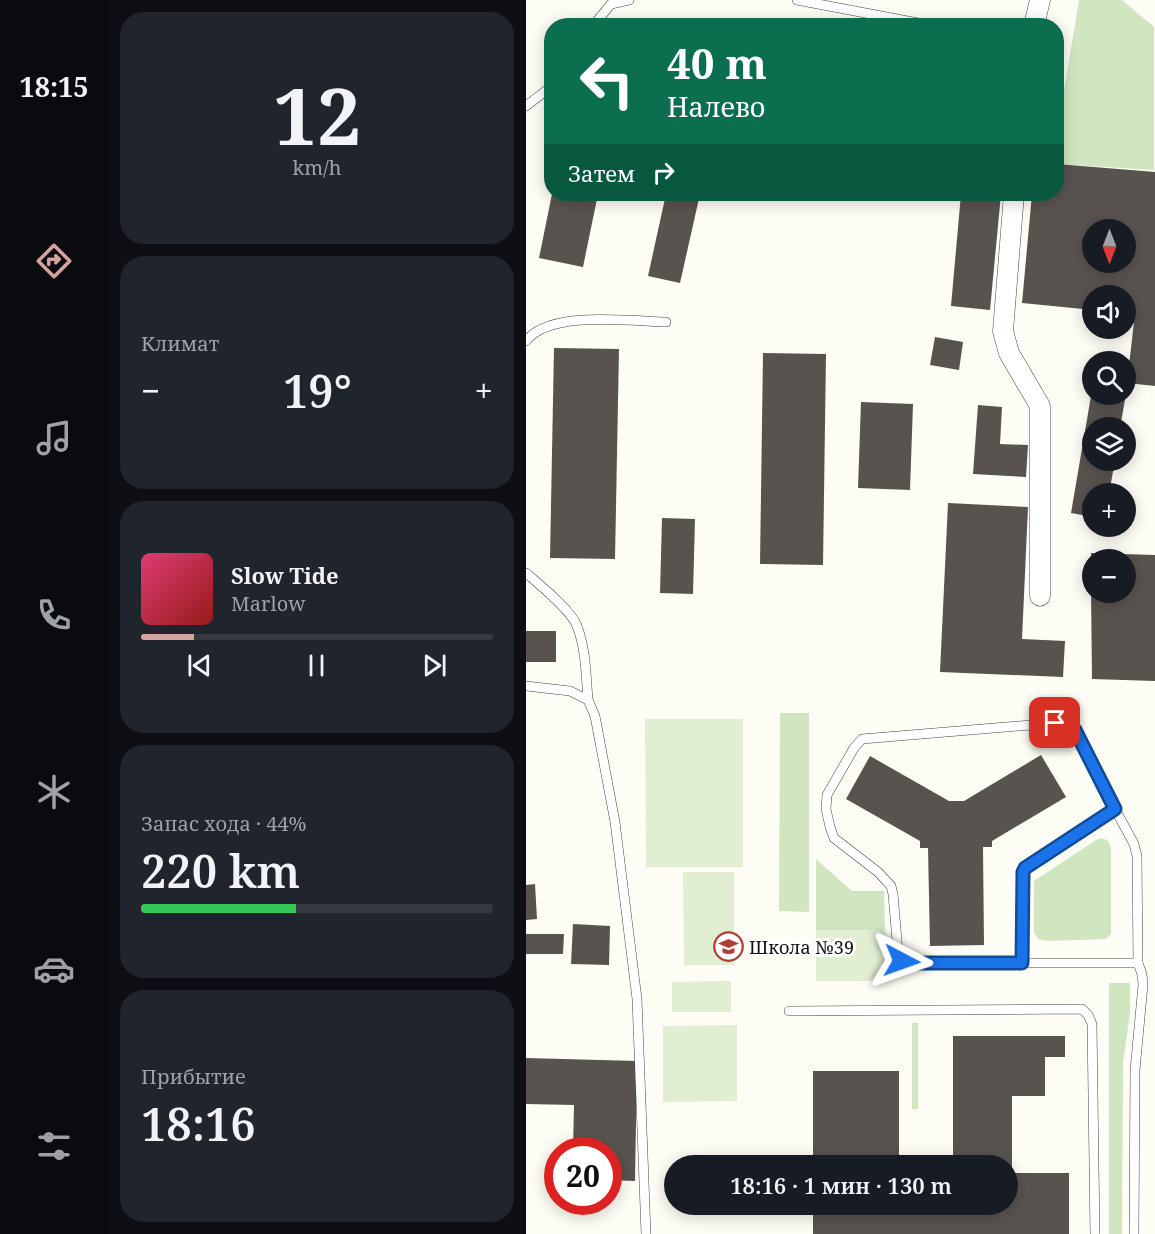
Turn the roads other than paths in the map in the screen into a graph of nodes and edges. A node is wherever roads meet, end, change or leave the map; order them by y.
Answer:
1 (629, 0) edge
2 (797, 0) edge
3 (1040, 0) edge
4 (600, 18) edge
5 (892, 18) edge
6 (1036, 18) edge
7 (544, 92) edge
8 (526, 106) edge
9 (1013, 201) edge
10 (666, 322) dead end
11 (526, 341) edge
12 (526, 573) edge
13 (1040, 596) dead end
14 (526, 686) edge
15 (588, 700) junction
16 (1115, 809) junction
17 (1022, 963) junction
18 (1138, 963) junction
19 (789, 1011) dead end
20 (646, 1234) edge
21 (1094, 1234) edge
22 (1134, 1234) edge

1 - 4 lane
2 - 5 lane
3 - 6 street
7 - 8 lane
9 - 13 street
10 - 11 lane
12 - 15 lane
14 - 15 lane
15 - 20 lane
16 - 17 lane
16 - 17 lane
16 - 18 lane
17 - 18 lane
18 - 22 lane
19 - 21 lane

